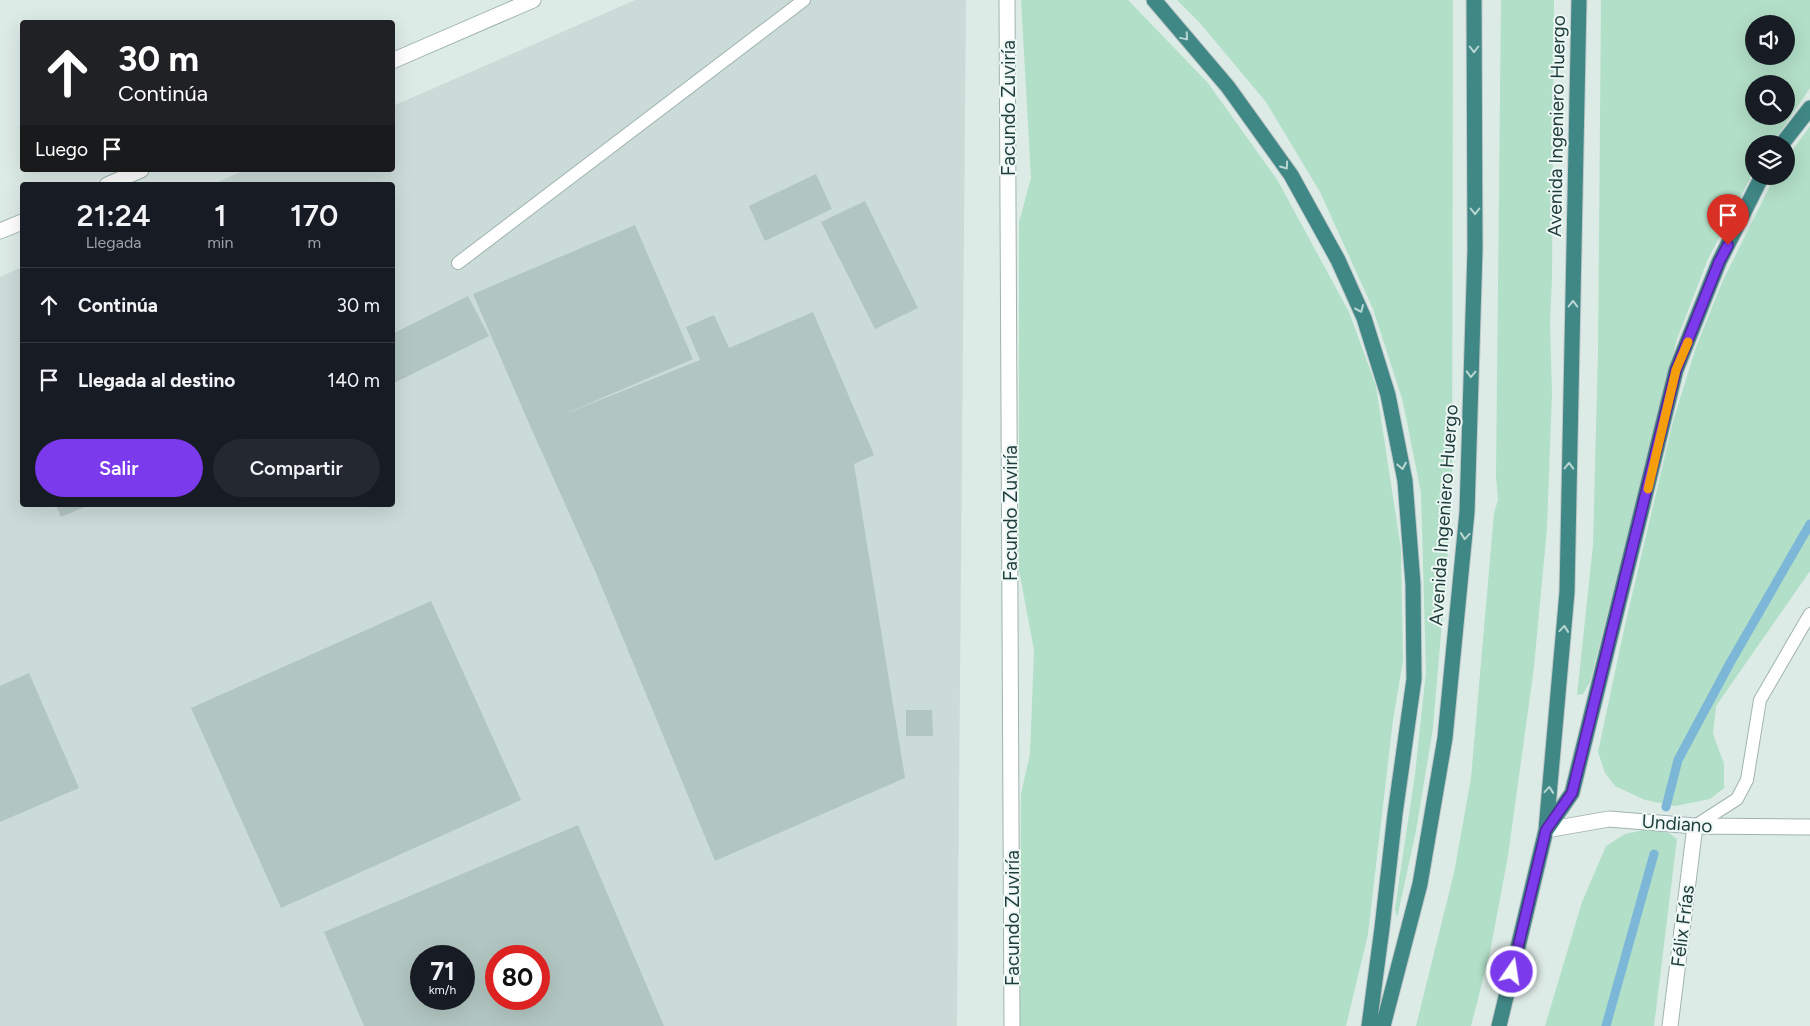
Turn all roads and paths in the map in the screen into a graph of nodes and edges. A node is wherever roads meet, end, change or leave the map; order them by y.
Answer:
1 (533, 0) edge
2 (804, 0) edge
3 (1008, 0) edge
4 (1154, 0) edge
5 (1474, 0) edge
6 (1579, 0) edge
7 (395, 60) edge
8 (1810, 108) edge
9 (1789, 135) edge
10 (136, 172) edge
11 (114, 182) edge
12 (1758, 185) edge
13 (20, 223) edge
14 (0, 231) edge
15 (458, 264) dead end
16 (1810, 614) edge
17 (1695, 826) junction
18 (1810, 826) edge
19 (1546, 830) junction
20 (1012, 1026) edge
21 (1368, 1026) edge
22 (1383, 1026) edge
23 (1499, 1026) edge
24 (1670, 1026) edge

1 - 7 street
2 - 15 lane
3 - 20 street, Facundo Zuviría
4 -> 21 highway
5 -> 22 highway, Avenida Ingeniero Huergo
19 -> 6 highway, Avenida Ingeniero Huergo
8 - 9 highway
10 - 11 street
12 - 19 highway
13 - 14 street
16 - 17 lane
17 - 18 street, Undiano
17 - 19 street, Undiano
17 - 24 street, Félix Frías
19 - 23 highway, Avenida Ingeniero Huergo

